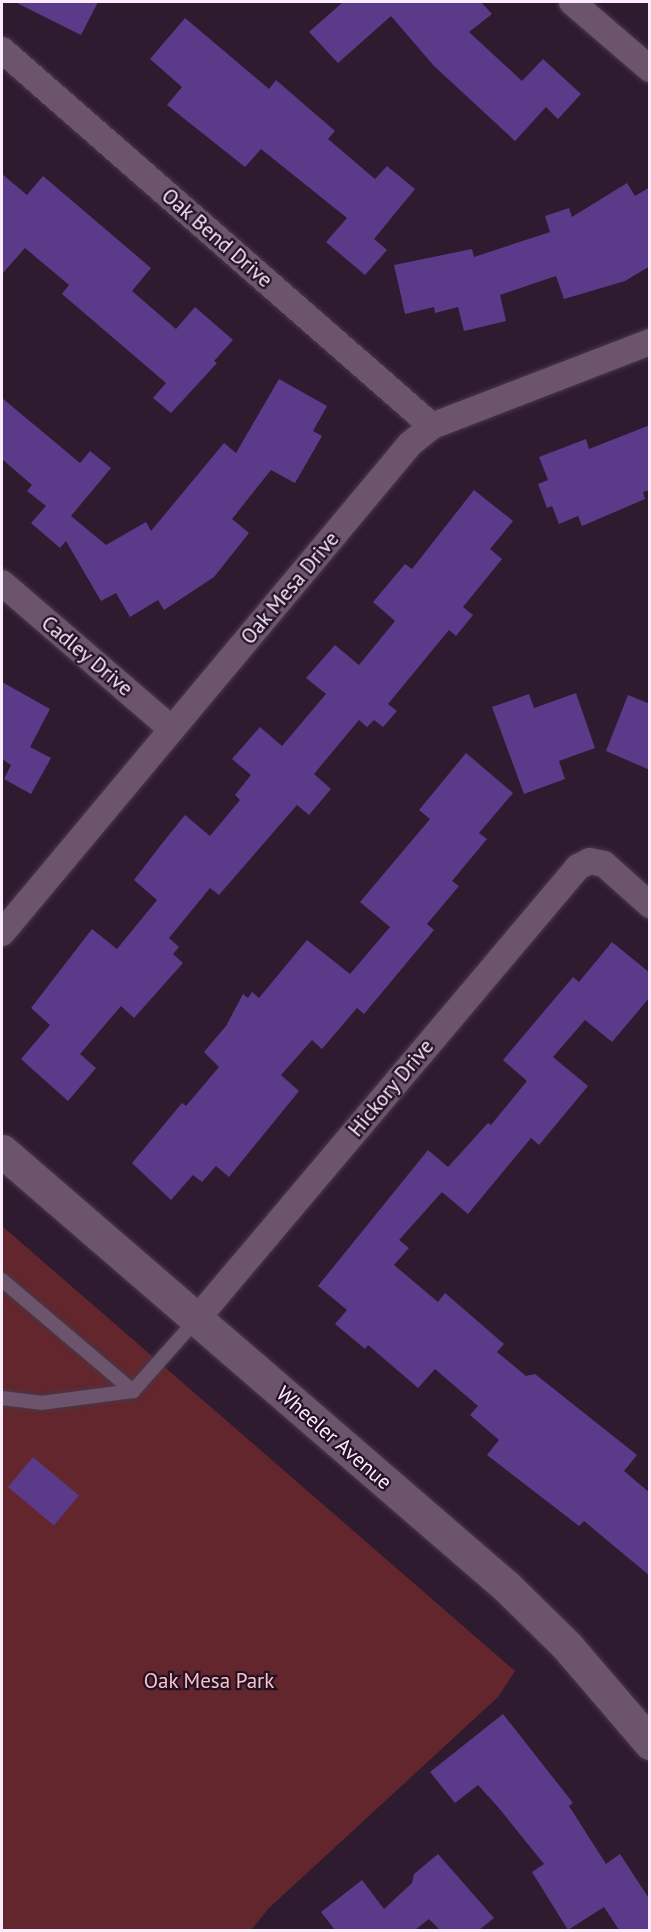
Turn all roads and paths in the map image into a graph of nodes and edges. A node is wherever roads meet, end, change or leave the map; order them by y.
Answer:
1 (572, 2) edge
2 (2, 51) edge
3 (650, 69) edge
4 (650, 342) edge
5 (432, 426) junction
6 (2, 583) edge
7 (172, 729) junction
8 (650, 905) edge
9 (2, 933) edge
10 (2, 1151) edge
11 (2, 1280) edge
12 (196, 1320) junction
13 (133, 1391) junction
14 (2, 1398) edge
15 (650, 1743) edge

1 - 3 street
2 - 5 street, Oak Bend Drive
4 - 5 street, Oak Mesa Drive
5 - 7 street, Oak Mesa Drive
6 - 7 street, Cadley Drive
7 - 9 street, Oak Mesa Drive
8 - 12 street, Hickory Drive
10 - 12 main road, Wheeler Avenue
11 - 13 lane
12 - 13 lane
12 - 15 main road, Wheeler Avenue
13 - 14 lane

